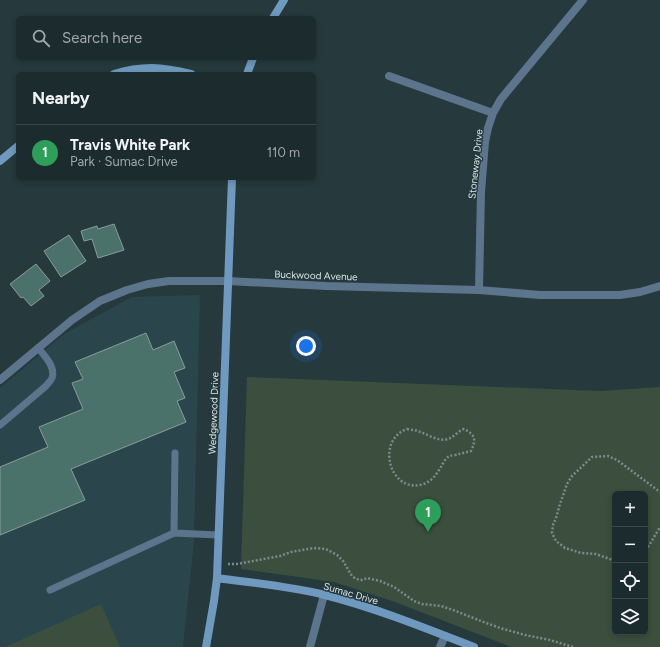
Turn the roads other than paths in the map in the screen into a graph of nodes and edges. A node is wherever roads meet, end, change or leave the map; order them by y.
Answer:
1 (284, 0) edge
2 (583, 0) edge
3 (274, 16) edge
4 (252, 60) edge
5 (122, 72) edge
6 (182, 72) edge
7 (249, 72) edge
8 (389, 76) dead end
9 (492, 113) junction
10 (16, 148) edge
11 (0, 161) edge
12 (232, 180) edge
13 (228, 281) junction
14 (660, 286) edge
15 (479, 290) junction
16 (38, 348) junction
17 (0, 380) edge
18 (0, 425) edge
19 (175, 453) dead end
20 (174, 534) junction
21 (218, 535) junction
22 (217, 578) junction
23 (50, 590) dead end
24 (324, 595) junction
25 (445, 636) junction
26 (206, 647) edge
27 (310, 647) edge
28 (440, 647) edge
29 (474, 647) edge

1 - 3 street
2 - 9 street, Stoneway Drive
4 - 7 street
5 - 6 street
8 - 9 street
9 - 15 street, Stoneway Drive
10 - 11 street
12 - 13 street, Wedgewood Drive
13 - 15 street, Buckwood Avenue
13 - 16 street, Buckwood Avenue
13 - 21 street, Wedgewood Drive
14 - 15 street, Buckwood Avenue
16 - 17 street, Buckwood Avenue
16 - 18 lane
19 - 20 lane
20 - 21 lane
20 - 23 lane
21 - 22 street, Wedgewood Drive
22 - 24 street, Sumac Drive
22 - 26 street, Wedgewood Drive
24 - 25 street, Sumac Drive
24 - 27 street
25 - 28 street
25 - 29 street, Sumac Drive

